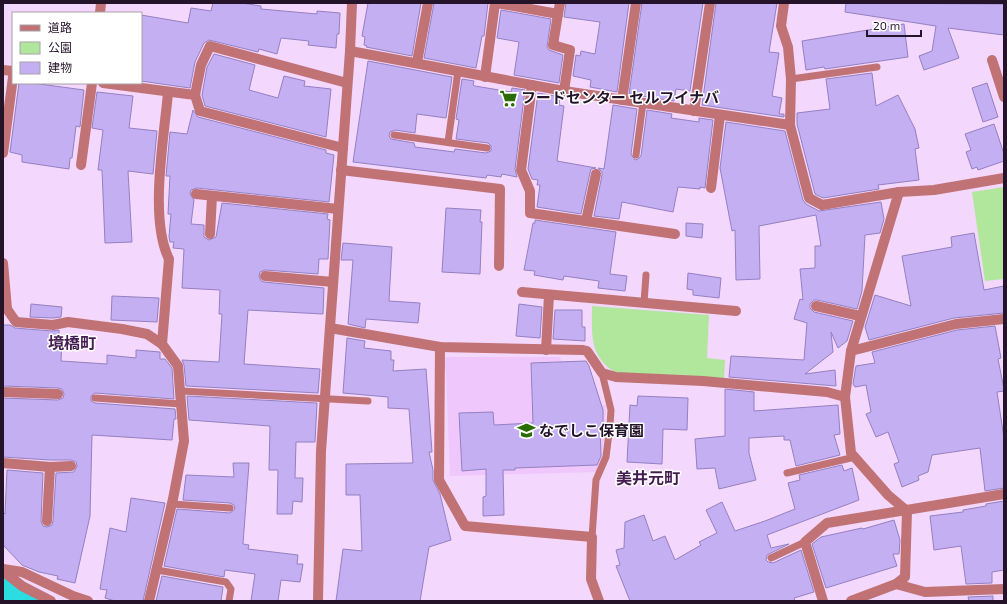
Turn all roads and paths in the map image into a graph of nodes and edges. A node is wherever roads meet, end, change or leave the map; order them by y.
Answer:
1 (352, 3) edge
2 (428, 3) edge
3 (496, 3) edge
4 (560, 3) edge
5 (636, 3) edge
6 (710, 3) edge
7 (784, 3) edge
8 (558, 14) junction
9 (350, 51) junction
10 (992, 60) dead end
11 (417, 62) junction
12 (877, 68) dead end
13 (458, 71) junction
14 (485, 77) junction
15 (791, 79) junction
16 (348, 83) junction
17 (12, 84) edge
18 (92, 84) edge
19 (110, 84) edge
20 (532, 85) junction
21 (564, 91) junction
22 (168, 93) junction
23 (196, 95) junction
24 (1004, 97) edge
25 (622, 100) junction
26 (643, 103) junction
27 (694, 111) junction
28 (720, 115) junction
29 (790, 125) junction
30 (394, 135) dead end
31 (448, 142) junction
32 (343, 148) junction
33 (487, 148) dead end
34 (3, 153) edge
35 (636, 155) dead end
36 (81, 165) dead end
37 (341, 170) junction
38 (596, 174) dead end
39 (1004, 178) edge
40 (711, 188) dead end
41 (899, 192) junction
42 (196, 194) dead end
43 (212, 196) junction
44 (338, 209) junction
45 (586, 221) junction
46 (210, 234) dead end
47 (675, 234) dead end
48 (3, 263) edge
49 (499, 266) dead end
50 (646, 275) dead end
51 (265, 276) dead end
52 (333, 282) junction
53 (522, 292) dead end
54 (549, 295) junction
55 (644, 303) junction
56 (816, 306) dead end
57 (5, 309) edge
58 (736, 311) dead end
59 (860, 316) junction
60 (1004, 319) edge
61 (330, 328) junction
62 (162, 344) junction
63 (440, 347) junction
64 (546, 350) junction
65 (851, 351) junction
66 (602, 373) junction
67 (181, 391) junction
68 (3, 392) edge
69 (58, 394) dead end
70 (845, 397) junction
71 (95, 398) dead end
72 (324, 400) junction
73 (368, 401) dead end
74 (181, 404) junction
75 (855, 457) junction
76 (3, 463) edge
77 (71, 466) dead end
78 (50, 467) junction
79 (787, 474) dead end
80 (1004, 494) edge
81 (172, 504) junction
82 (230, 508) dead end
83 (907, 512) junction
84 (47, 521) dead end
85 (592, 538) junction
86 (805, 542) junction
87 (770, 558) dead end
88 (3, 570) edge
89 (157, 570) junction
90 (896, 584) junction
91 (1004, 589) edge
92 (51, 601) edge
93 (88, 601) edge
94 (149, 601) edge
95 (229, 601) edge
96 (318, 601) edge
97 (599, 601) edge
98 (823, 601) edge
99 (851, 601) edge

1 - 9 street
2 - 11 street
3 - 8 street
3 - 14 street
4 - 8 street
5 - 25 street
6 - 27 street
7 - 15 street
8 - 21 street
9 - 11 street
9 - 16 street
10 - 24 street
11 - 13 street
12 - 15 lane
13 - 14 street
13 - 31 lane
14 - 20 street
15 - 29 street
16 - 23 street
16 - 32 street
17 - 34 street
18 - 36 street
19 - 22 street
20 - 21 street
20 - 45 street
21 - 25 street
22 - 23 street
22 - 62 street
23 - 32 street
25 - 26 street
26 - 27 street
26 - 35 lane
27 - 28 street
28 - 29 street
28 - 40 street
29 - 41 street
30 - 31 lane
31 - 33 lane
32 - 37 street
37 - 44 street
37 - 49 street
38 - 45 street
39 - 41 street
41 - 59 street
42 - 43 street
43 - 44 street
43 - 46 street
44 - 52 street
45 - 47 street
48 - 57 street
50 - 55 lane
51 - 52 street
52 - 61 street
53 - 54 street
54 - 55 street
54 - 64 street
55 - 58 street
56 - 59 street
57 - 62 street
59 - 65 street
60 - 65 street
61 - 63 street
61 - 72 street
62 - 67 street
63 - 64 street
63 - 85 street
64 - 66 street
65 - 70 street
66 - 70 street
66 - 85 lane
67 - 72 lane
67 - 74 street
68 - 69 street
70 - 75 street
71 - 74 lane
72 - 73 lane
72 - 96 street
74 - 81 street
75 - 79 lane
75 - 83 street
76 - 78 street
77 - 78 street
78 - 84 street
80 - 83 street
81 - 82 lane
81 - 89 street
83 - 86 street
83 - 90 street
85 - 97 street
86 - 87 lane
86 - 98 street
88 - 92 street
88 - 93 street
89 - 94 street
89 - 95 lane
90 - 91 street
90 - 99 street

